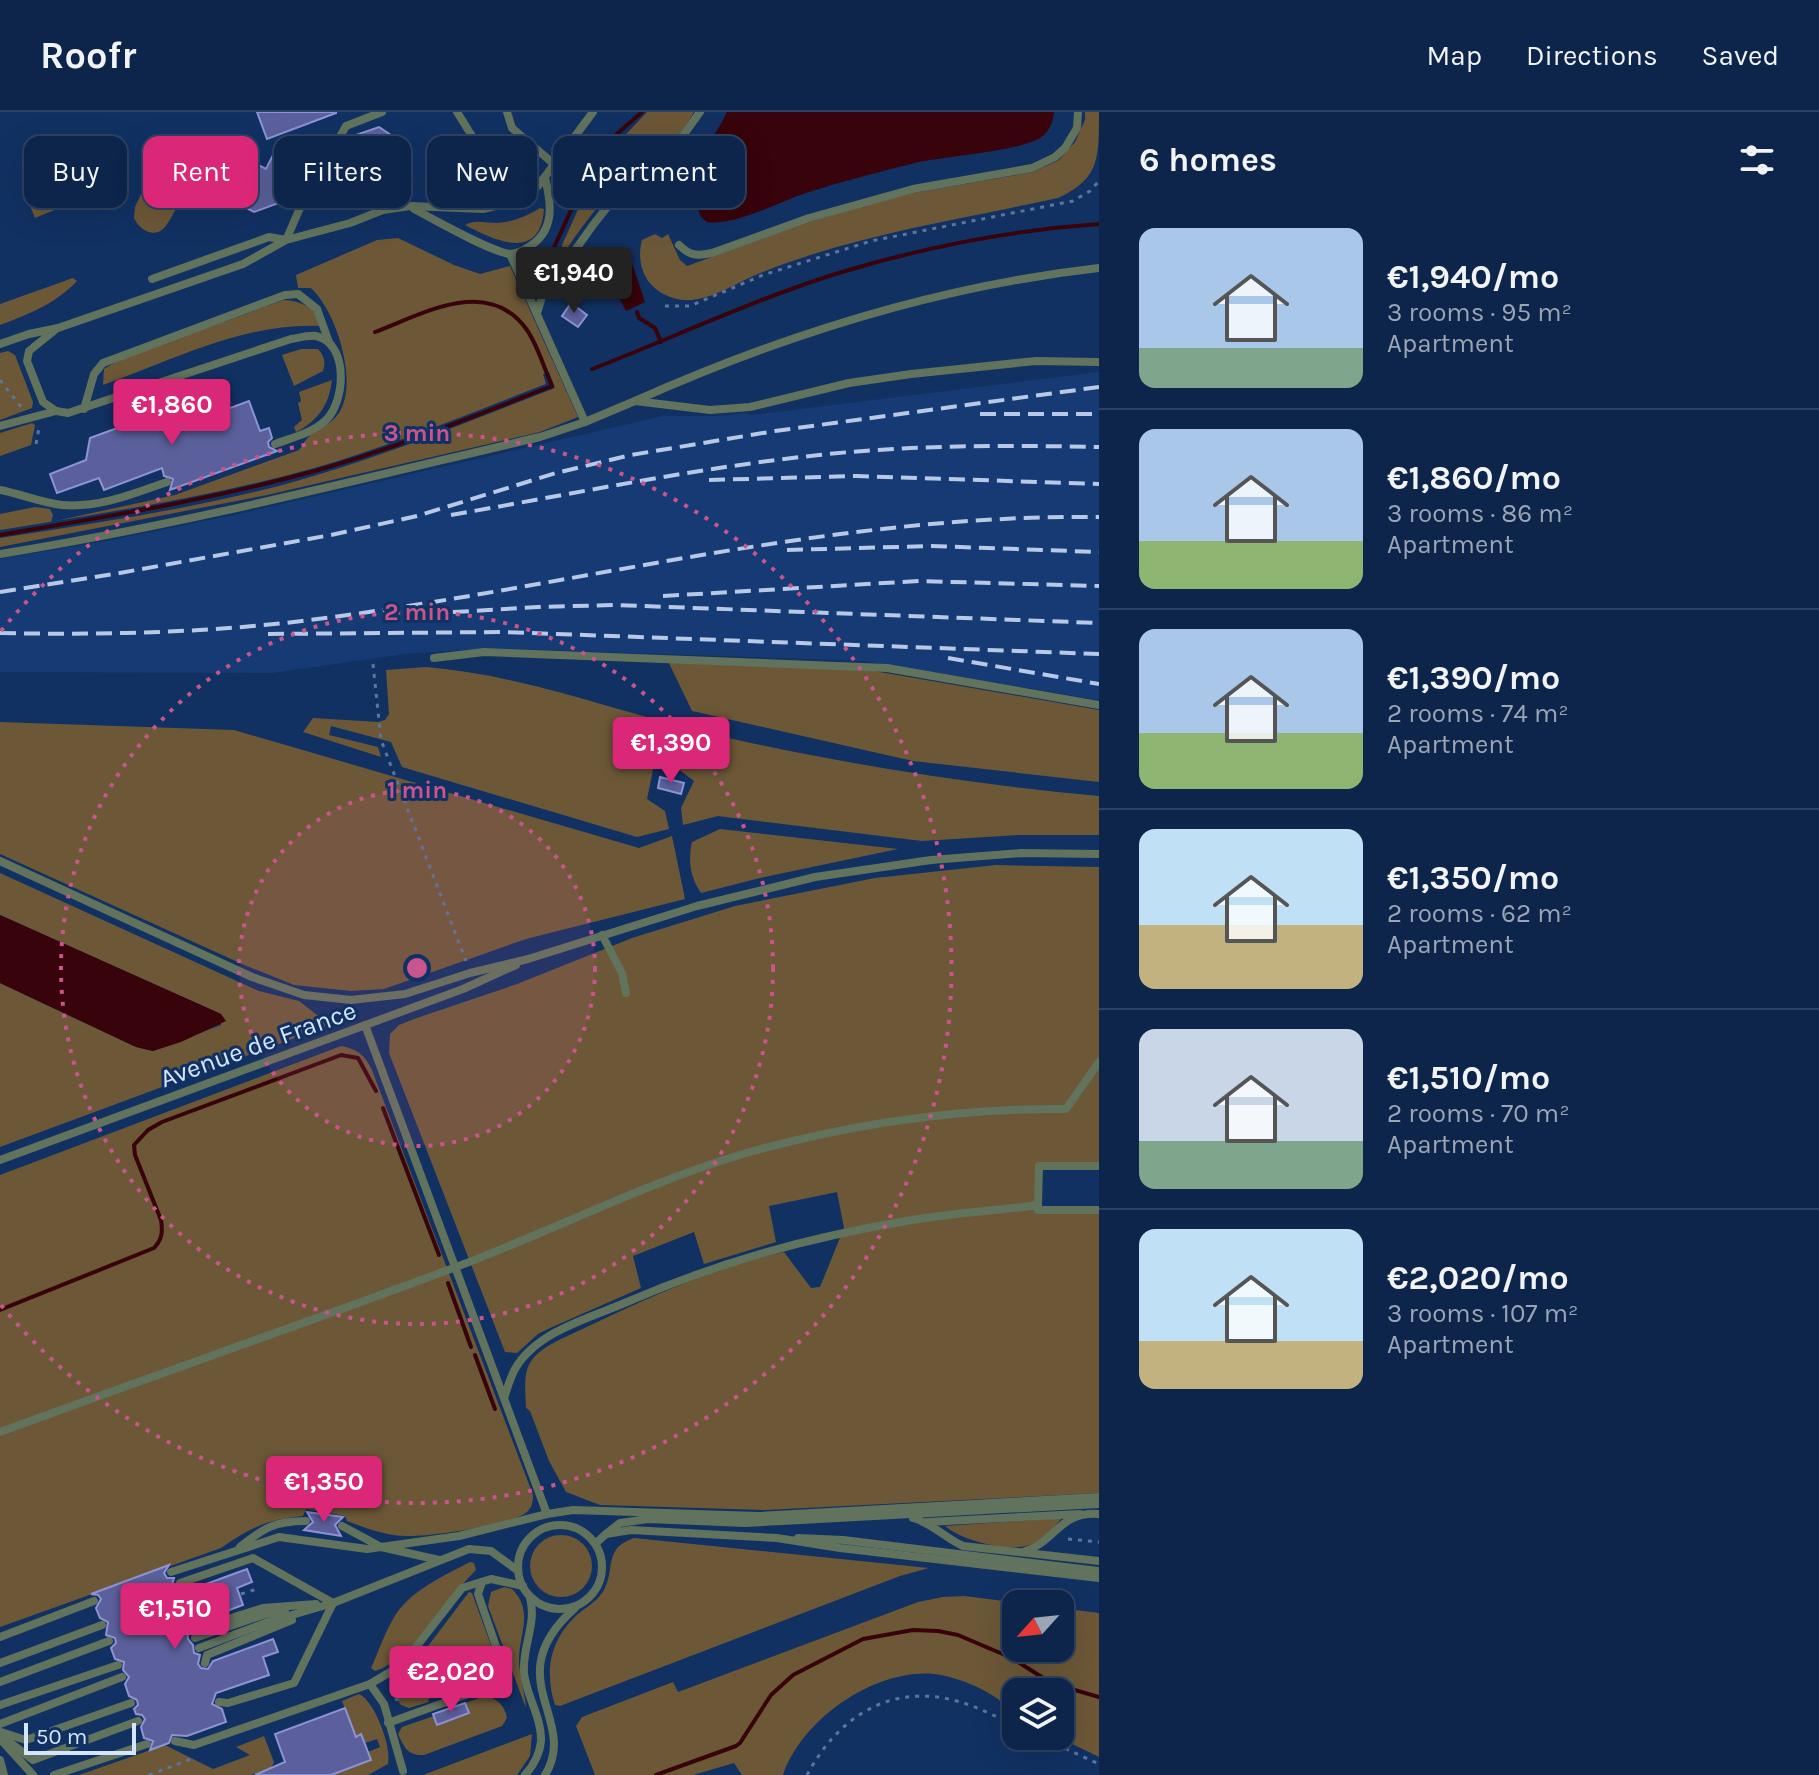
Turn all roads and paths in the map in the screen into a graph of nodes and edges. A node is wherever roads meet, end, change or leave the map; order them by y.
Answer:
1 (382, 112) edge
2 (457, 112) edge
3 (507, 112) edge
4 (593, 112) edge
5 (700, 112) edge
6 (1078, 112) edge
7 (340, 136) edge
8 (472, 136) edge
9 (576, 136) edge
10 (553, 163) edge
11 (553, 168) edge
12 (545, 178) junction
13 (1099, 181) edge
14 (537, 187) edge
15 (411, 207) edge
16 (300, 208) edge
17 (396, 208) edge
18 (459, 208) edge
19 (487, 208) edge
20 (286, 240) junction
21 (679, 245) dead end
22 (510, 254) junction
23 (1099, 268) edge
24 (152, 279) dead end
25 (141, 288) dead end
26 (145, 298) junction
27 (665, 306) dead end
28 (537, 313) junction
29 (58, 328) junction
30 (329, 343) junction
31 (0, 344) edge
32 (1099, 362) edge
33 (635, 401) junction
34 (84, 409) junction
35 (56, 411) junction
36 (585, 422) junction
37 (0, 426) edge
38 (275, 444) dead end
39 (167, 482) dead end
40 (0, 490) edge
41 (0, 554) edge
42 (434, 658) dead end
43 (373, 664) dead end
44 (1099, 705) edge
45 (1099, 854) edge
46 (0, 861) edge
47 (602, 935) junction
48 (528, 959) junction
49 (470, 973) junction
50 (626, 993) dead end
51 (365, 1025) junction
52 (1099, 1062) edge
53 (0, 1160) edge
54 (1099, 1166) edge
55 (1038, 1205) junction
56 (1099, 1210) edge
57 (455, 1267) junction
58 (504, 1398) junction
59 (0, 1432) edge
60 (1099, 1497) edge
61 (1099, 1504) edge
62 (547, 1514) junction
63 (718, 1514) junction
64 (1080, 1514) junction
65 (1099, 1514) edge
66 (648, 1516) junction
67 (905, 1516) junction
68 (680, 1517) junction
69 (306, 1521) dead end
70 (700, 1521) junction
71 (927, 1522) junction
72 (342, 1526) dead end
73 (606, 1534) junction
74 (777, 1538) junction
75 (1068, 1539) dead end
76 (1099, 1542) edge
77 (596, 1543) junction
78 (381, 1547) junction
79 (236, 1550) junction
80 (1022, 1552) junction
81 (439, 1560) junction
82 (1099, 1561) edge
83 (517, 1570) junction
84 (1099, 1571) edge
85 (171, 1572) dead end
86 (1099, 1578) edge
87 (482, 1582) junction
88 (523, 1586) junction
89 (178, 1588) dead end
90 (257, 1589) dead end
91 (241, 1594) dead end
92 (529, 1597) junction
93 (94, 1601) dead end
94 (333, 1603) junction
95 (579, 1604) junction
96 (102, 1625) dead end
97 (194, 1634) dead end
98 (0, 1637) edge
99 (109, 1641) dead end
100 (199, 1648) dead end
101 (495, 1660) dead end
102 (0, 1663) edge
103 (205, 1663) dead end
104 (118, 1665) dead end
105 (122, 1677) dead end
106 (0, 1682) edge
107 (370, 1684) junction
108 (393, 1700) dead end
109 (219, 1702) dead end
110 (131, 1703) dead end
111 (0, 1705) edge
112 (1002, 1720) edge
113 (138, 1721) dead end
114 (388, 1723) junction
115 (0, 1724) edge
116 (0, 1735) edge
117 (175, 1741) dead end
118 (147, 1744) dead end
119 (1068, 1750) edge
120 (191, 1759) dead end
121 (0, 1760) edge
122 (1099, 1764) edge
123 (403, 1771) dead end
124 (153, 1774) edge
125 (4, 1775) edge
126 (33, 1775) edge
127 (54, 1775) edge
128 (525, 1775) edge
129 (545, 1775) edge
130 (807, 1775) edge

1 - 7 lane
2 - 8 lane
3 - 10 lane
4 - 9 lane
5 - 28 lane
6 - 21 lane
11 - 12 lane
12 - 14 lane
12 - 22 lane
13 - 27 path
15 - 22 lane
16 - 20 lane
17 - 20 lane
18 - 19 lane
20 - 24 lane
20 - 26 lane
22 - 28 lane
23 - 33 lane
25 - 26 lane
26 - 29 lane
28 - 36 lane
29 - 31 lane
29 - 35 lane
30 - 34 lane
30 - 34 lane
30 - 38 lane
32 - 33 lane
33 - 36 lane
34 - 35 lane
35 - 37 lane
36 - 41 lane
39 - 40 lane
42 - 44 lane
43 - 49 path
45 - 47 lane
46 - 49 lane
47 - 48 lane
47 - 50 lane
48 - 49 lane
48 - 51 lane, Avenue de France
51 - 53 lane, Avenue de France
51 - 57 lane
52 - 57 lane
54 - 55 lane
55 - 56 lane
55 - 58 lane
57 - 58 lane
57 - 59 lane
58 - 62 lane
60 - 63 lane
61 - 67 lane
62 - 66 lane
62 - 78 lane
63 - 66 lane
63 - 68 lane
64 - 65 lane
64 - 71 lane
64 - 80 lane
66 - 68 lane
66 - 70 lane
66 - 73 lane
67 - 70 lane
67 - 71 lane
68 - 70 lane
69 - 79 lane
71 - 80 lane
72 - 78 lane
73 - 74 lane
73 - 77 lane
74 - 84 lane
74 - 86 lane
75 - 76 path
77 - 83 lane
77 - 95 lane
78 - 79 lane
78 - 81 lane
79 - 85 lane
80 - 82 lane
81 - 83 lane
81 - 94 lane
83 - 88 lane
87 - 88 lane
87 - 107 lane
87 - 114 lane
88 - 92 lane
89 - 94 lane
90 - 91 path
92 - 95 lane
92 - 128 lane
93 - 98 lane
94 - 97 lane
94 - 100 lane
94 - 103 lane
94 - 109 lane
95 - 129 lane
96 - 102 lane
99 - 106 lane
101 - 108 path
104 - 111 lane
105 - 115 lane
107 - 114 lane
107 - 117 lane
110 - 116 lane
112 - 130 path
113 - 116 lane
114 - 123 lane
116 - 126 lane
118 - 127 lane
119 - 122 path
120 - 124 path
121 - 125 lane

